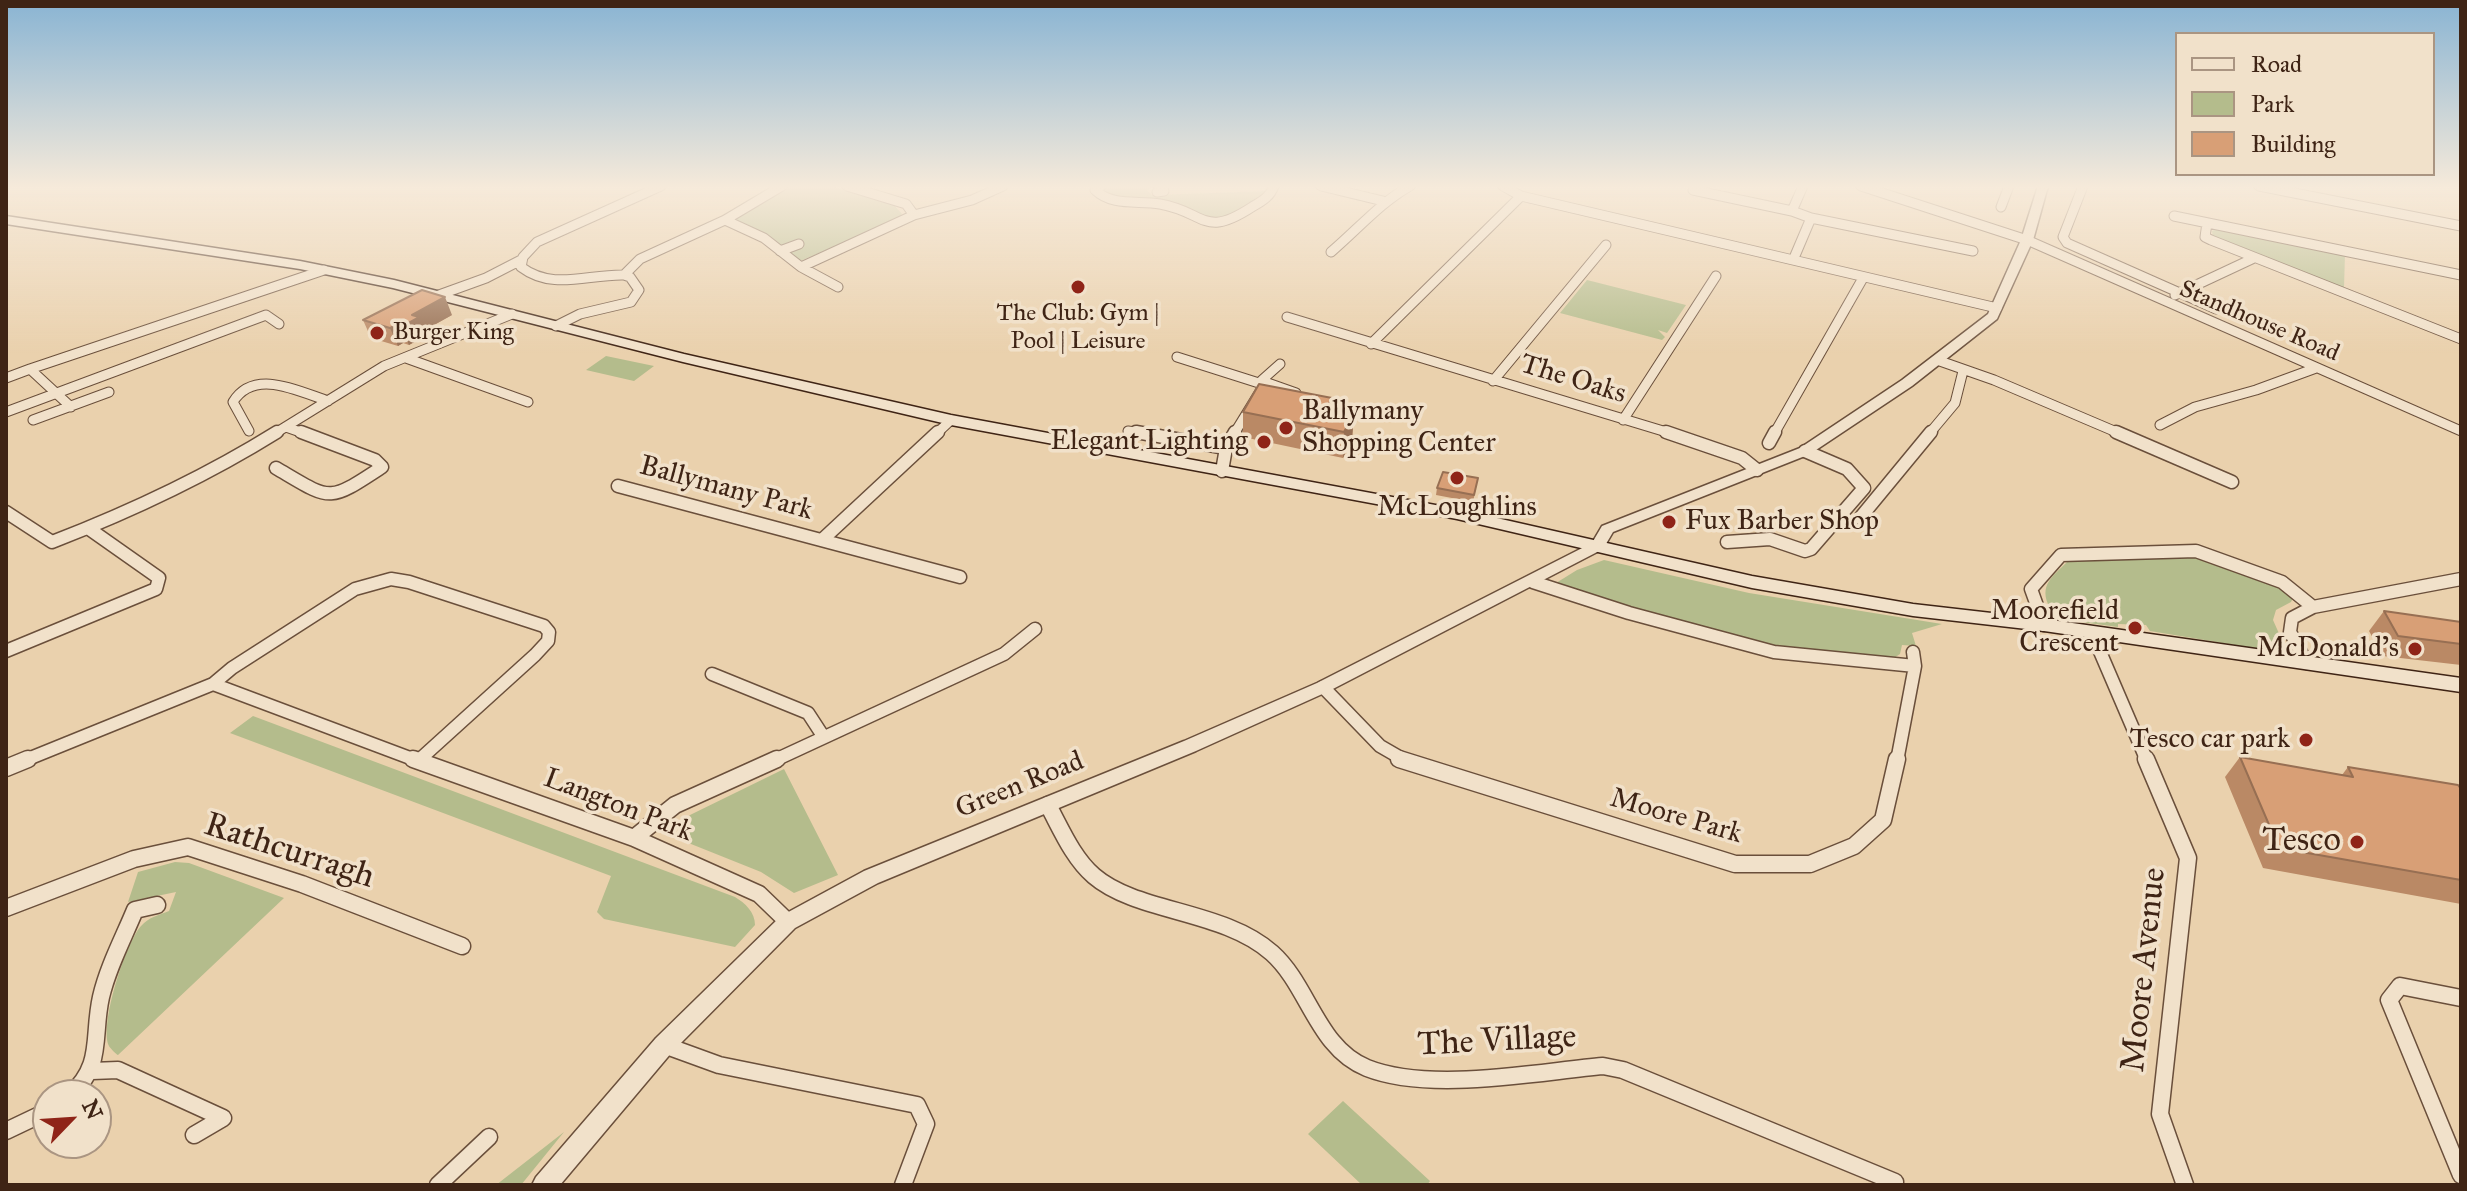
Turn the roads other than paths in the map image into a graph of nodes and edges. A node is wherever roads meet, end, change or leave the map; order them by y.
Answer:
1 (143, 242) edge
2 (539, 242) edge
3 (678, 242) edge
4 (768, 242) edge
5 (856, 242) edge
6 (1343, 242) edge
7 (1475, 242) edge
8 (1722, 242) edge
9 (1801, 242) edge
10 (1927, 242) edge
11 (2026, 242) edge
12 (2030, 242) edge
13 (2067, 242) edge
14 (2216, 242) edge
15 (2298, 242) edge
16 (799, 244) dead end
17 (1606, 245) dead end
18 (780, 251) junction
19 (1973, 251) dead end
20 (1331, 252) dead end
21 (1794, 258) junction
22 (2254, 258) junction
23 (521, 260) junction
24 (801, 267) junction
25 (324, 270) junction
26 (624, 275) junction
27 (2461, 275) edge
28 (1716, 276) dead end
29 (1863, 278) junction
30 (838, 287) dead end
31 (2180, 293) junction
32 (439, 295) junction
33 (2161, 301) junction
34 (1997, 308) junction
35 (2216, 309) dead end
36 (512, 314) junction
37 (1287, 317) dead end
38 (279, 324) dead end
39 (556, 326) junction
40 (2458, 336) edge
41 (1371, 344) junction
42 (1177, 357) dead end
43 (406, 358) junction
44 (1937, 360) junction
45 (1280, 364) dead end
46 (2316, 368) junction
47 (30, 369) junction
48 (1963, 371) junction
49 (6, 378) edge
50 (1493, 381) junction
51 (1262, 383) junction
52 (109, 392) dead end
53 (57, 393) junction
54 (1307, 397) edge
55 (328, 401) junction
56 (528, 402) dead end
57 (71, 407) junction
58 (6, 412) edge
59 (33, 420) dead end
60 (951, 420) junction
61 (1623, 420) junction
62 (2160, 425) dead end
63 (286, 427) junction
64 (249, 431) dead end
65 (1128, 431) dead end
66 (2461, 431) edge
67 (1769, 443) dead end
68 (1226, 448) junction
69 (1805, 451) junction
70 (276, 468) dead end
71 (1757, 470) junction
72 (1222, 471) junction
73 (2232, 482) dead end
74 (618, 486) dead end
75 (6, 512) edge
76 (1860, 518) dead end
77 (88, 528) junction
78 (823, 539) junction
79 (1727, 542) dead end
80 (1598, 546) junction
81 (960, 577) dead end
82 (2461, 579) edge
83 (1533, 582) junction
84 (2313, 607) junction
85 (2044, 625) junction
86 (1035, 629) dead end
87 (2092, 633) junction
88 (6, 651) edge
89 (2307, 663) junction
90 (712, 674) dead end
91 (213, 684) junction
92 (2461, 685) edge
93 (1323, 687) junction
94 (823, 736) junction
95 (418, 761) junction
96 (6, 768) edge
97 (1048, 805) junction
98 (634, 838) junction
99 (157, 905) dead end
100 (6, 908) edge
101 (788, 922) junction
102 (462, 946) dead end
103 (2461, 998) edge
104 (664, 1045) junction
105 (92, 1071) junction
106 (87, 1079) edge
107 (32, 1119) edge
108 (6, 1131) edge
109 (194, 1135) dead end
110 (489, 1137) dead end
111 (2461, 1175) edge
112 (1895, 1182) dead end
113 (438, 1185) edge
114 (544, 1185) edge
115 (903, 1185) edge
116 (2185, 1185) edge

1 - 25 main road
2 - 23 street
3 - 26 street
4 - 18 street
5 - 24 street
6 - 20 street
7 - 41 street
8 - 21 street
9 - 21 street
10 - 19 street
11 - 34 street
12 - 33 street, Standhouse Road
13 - 31 street
14 - 22 street
15 - 27 street
16 - 18 street
17 - 50 street
18 - 24 street
21 - 29 street
22 - 31 street
22 - 40 street
23 - 26 street
23 - 32 street
24 - 30 street
25 - 32 main road
25 - 47 street
26 - 39 street
28 - 61 street
29 - 34 street
29 - 67 street
31 - 33 street
31 - 35 street
32 - 36 main road
33 - 46 street, Standhouse Road
34 - 44 street, Green Road
36 - 39 main road
36 - 43 street
37 - 41 street, The Oaks
38 - 53 street
39 - 60 main road
41 - 50 street, The Oaks
42 - 51 street
43 - 55 street
43 - 56 street
44 - 48 street
44 - 69 street, Green Road
45 - 51 street
46 - 62 street
46 - 66 street, Standhouse Road
47 - 49 street
47 - 53 street
48 - 73 street
48 - 76 street
50 - 61 street, The Oaks
51 - 54 street
51 - 68 street
52 - 57 street
53 - 57 street
53 - 58 street
55 - 63 street
55 - 64 street
57 - 59 street
60 - 72 main road
60 - 78 street, Ballymany Park
61 - 71 street, The Oaks
63 - 70 street
63 - 77 street
65 - 68 street
68 - 72 street
69 - 71 street, Green Road
69 - 79 street
71 - 80 street, Green Road
72 - 80 main road
74 - 78 street, Ballymany Park
75 - 77 street
77 - 88 street
78 - 81 street, Ballymany Park
80 - 83 street, Green Road
80 - 85 main road
82 - 84 street
83 - 93 street, Green Road
83 - 93 street, Moore Park
84 - 85 street
84 - 89 street
85 - 87 main road
86 - 94 street
87 - 89 main road
87 - 116 street, Moore Avenue
89 - 92 main road
90 - 94 street
91 - 95 street, Langton Park
91 - 95 street
91 - 96 street
93 - 97 street, Green Road
94 - 98 street
95 - 98 street, Langton Park
97 - 101 street, Green Road
97 - 112 street, The Village
98 - 101 street, Langton Park
99 - 105 street
100 - 102 street, Rathcurragh
101 - 104 street, Green Road
103 - 111 street
104 - 114 street, Green Road
104 - 115 street
105 - 106 street
105 - 109 street
107 - 108 street
110 - 113 street

